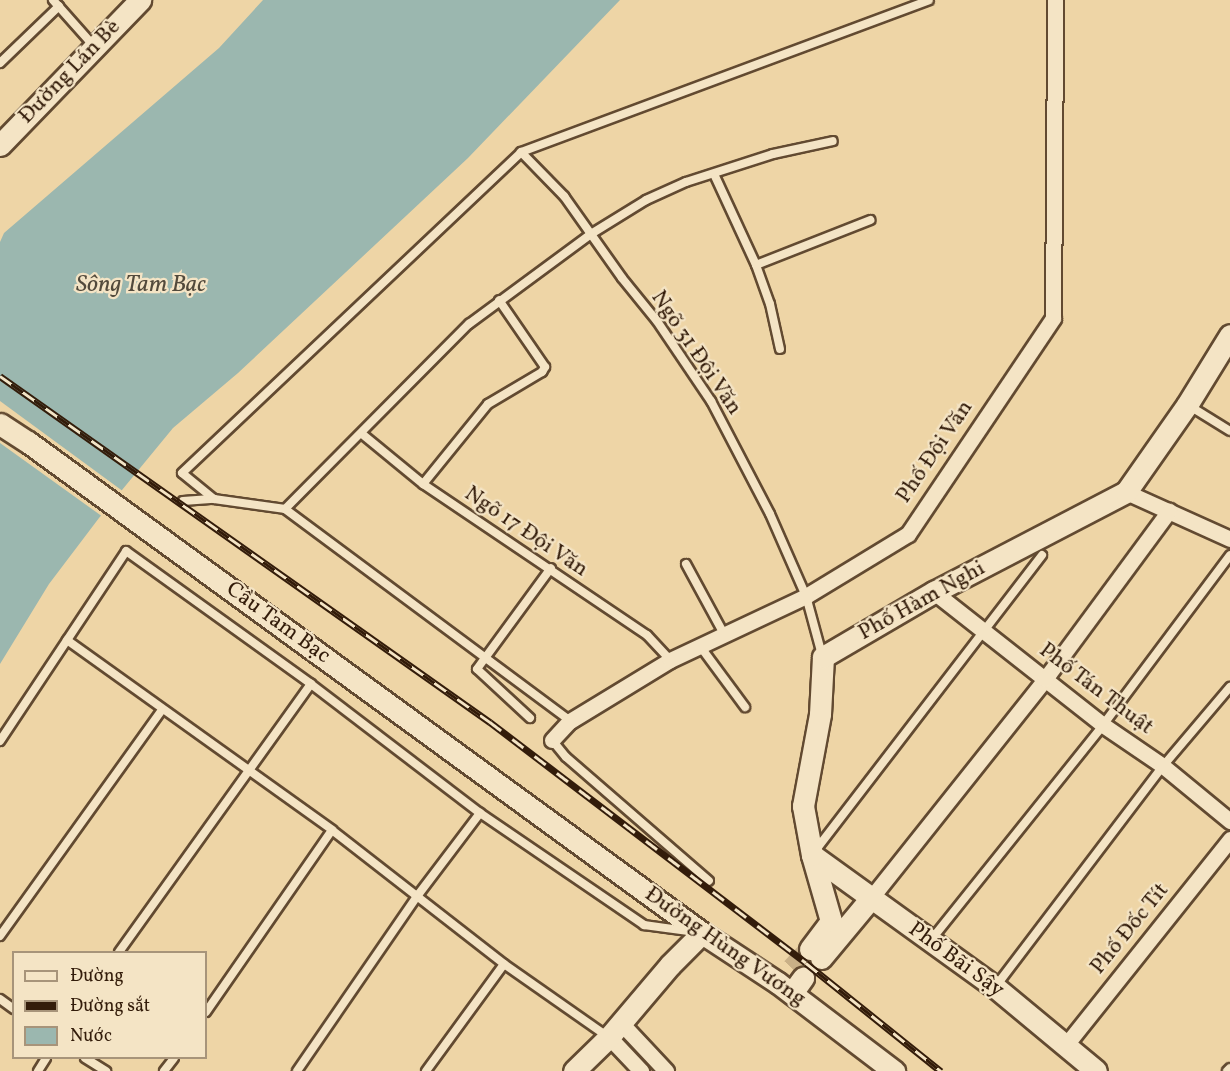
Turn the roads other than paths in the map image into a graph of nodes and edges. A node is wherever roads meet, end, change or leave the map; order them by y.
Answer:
1 (141, 0) edge
2 (929, 0) edge
3 (1054, 0) edge
4 (56, 3) edge
5 (94, 46) junction
6 (0, 63) edge
7 (833, 141) dead end
8 (0, 145) edge
9 (521, 152) junction
10 (714, 174) junction
11 (870, 220) dead end
12 (591, 234) junction
13 (756, 265) junction
14 (499, 300) junction
15 (1230, 335) edge
16 (780, 349) dead end
17 (1187, 405) junction
18 (0, 424) edge
19 (1230, 431) edge
20 (362, 434) junction
21 (423, 484) junction
22 (1126, 492) junction
23 (214, 500) junction
24 (183, 501) dead end
25 (285, 509) junction
26 (1169, 512) junction
27 (1230, 539) edge
28 (1042, 555) dead end
29 (1230, 555) edge
30 (686, 564) dead end
31 (551, 568) junction
32 (934, 592) junction
33 (806, 596) junction
34 (982, 631) junction
35 (724, 634) junction
36 (67, 640) junction
37 (700, 646) junction
38 (823, 657) junction
39 (485, 658) junction
40 (670, 660) junction
41 (1045, 678) junction
42 (312, 684) junction
43 (1230, 687) edge
44 (745, 707) dead end
45 (162, 710) junction
46 (530, 718) dead end
47 (570, 722) junction
48 (1103, 725) junction
49 (552, 740) joint
50 (0, 741) edge
51 (1163, 766) junction
52 (249, 769) junction
53 (480, 813) junction
54 (1230, 821) edge
55 (555, 824) joint
56 (332, 830) junction
57 (1230, 839) edge
58 (812, 855) junction
59 (710, 881) dead end
60 (418, 895) junction
61 (871, 898) junction
62 (702, 933) junction
63 (0, 936) edge
64 (930, 941) junction
65 (120, 951) edge
66 (504, 964) junction
67 (995, 987) junction
68 (207, 1011) edge
69 (615, 1030) junction
70 (1065, 1046) junction
71 (87, 1059) edge
72 (173, 1059) edge
73 (106, 1071) edge
74 (164, 1071) edge
75 (297, 1071) edge
76 (426, 1071) edge
77 (574, 1071) edge
78 (641, 1071) edge
79 (666, 1071) edge
80 (894, 1071) edge
81 (1096, 1071) edge

1 - 5 street, Đường Lán Bè
2 - 9 lane
3 - 33 street, Phố Đội Văn
4 - 5 lane
4 - 6 lane
5 - 8 street, Đường Lán Bè
7 - 10 lane
9 - 12 lane, Ngõ 31 Đội Văn
9 - 23 lane
10 - 12 lane
10 - 13 lane
11 - 13 lane
12 - 14 lane
12 - 33 lane, Ngõ 31 Đội Văn
13 - 16 lane
14 - 20 lane
14 - 21 lane
15 - 17 street, Phố Hàm Nghi
17 - 19 lane
17 - 22 street, Phố Hàm Nghi
18 - 55 street, Cầu Tam Bạc
20 - 21 lane, Ngõ 17 Đội Văn
20 - 25 lane
21 - 31 lane, Ngõ 17 Đội Văn
22 - 26 street
22 - 32 street, Phố Hàm Nghi
23 - 24 lane
23 - 25 lane
25 - 39 lane
26 - 27 street
26 - 41 street
28 - 34 lane
29 - 48 lane
30 - 35 lane
31 - 39 lane
31 - 40 lane, Ngõ 17 Đội Văn
32 - 34 street, Phố Tán Thuật
32 - 38 street, Phố Hàm Nghi
33 - 35 street, Phố Đội Văn
33 - 38 lane, Ngõ 31 Đội Văn
34 - 41 street, Phố Tán Thuật
34 - 58 lane
35 - 37 street, Phố Đội Văn
36 - 42 lane
36 - 45 lane
36 - 50 lane
37 - 40 street, Phố Đội Văn
37 - 44 lane
38 - 58 street
39 - 46 lane
39 - 47 lane
40 - 47 street, Phố Đội Văn
41 - 48 street, Phố Tán Thuật
41 - 61 street
42 - 52 lane
42 - 53 lane
43 - 51 lane
45 - 52 lane
45 - 63 lane
47 - 49 street, Phố Đội Văn
48 - 51 street, Phố Tán Thuật
48 - 64 lane
49 - 59 lane
51 - 54 street, Phố Tán Thuật
51 - 67 lane
52 - 56 lane
52 - 65 lane
53 - 60 lane
53 - 62 lane
55 - 62 street, Đường Hùng Vương
56 - 60 lane
56 - 68 lane
57 - 70 street, Phố Đốc Tít
58 - 61 street, Phố Bãi Sậy
58 - 61 street
60 - 66 lane
60 - 75 lane
61 - 64 street, Phố Bãi Sậy
62 - 69 street
62 - 80 street, Đường Hùng Vương
64 - 67 street, Phố Bãi Sậy
66 - 69 lane
66 - 76 lane
67 - 70 street, Phố Bãi Sậy
69 - 77 street
69 - 78 street
69 - 79 street
70 - 81 street, Phố Bãi Sậy
71 - 73 lane
72 - 74 lane

